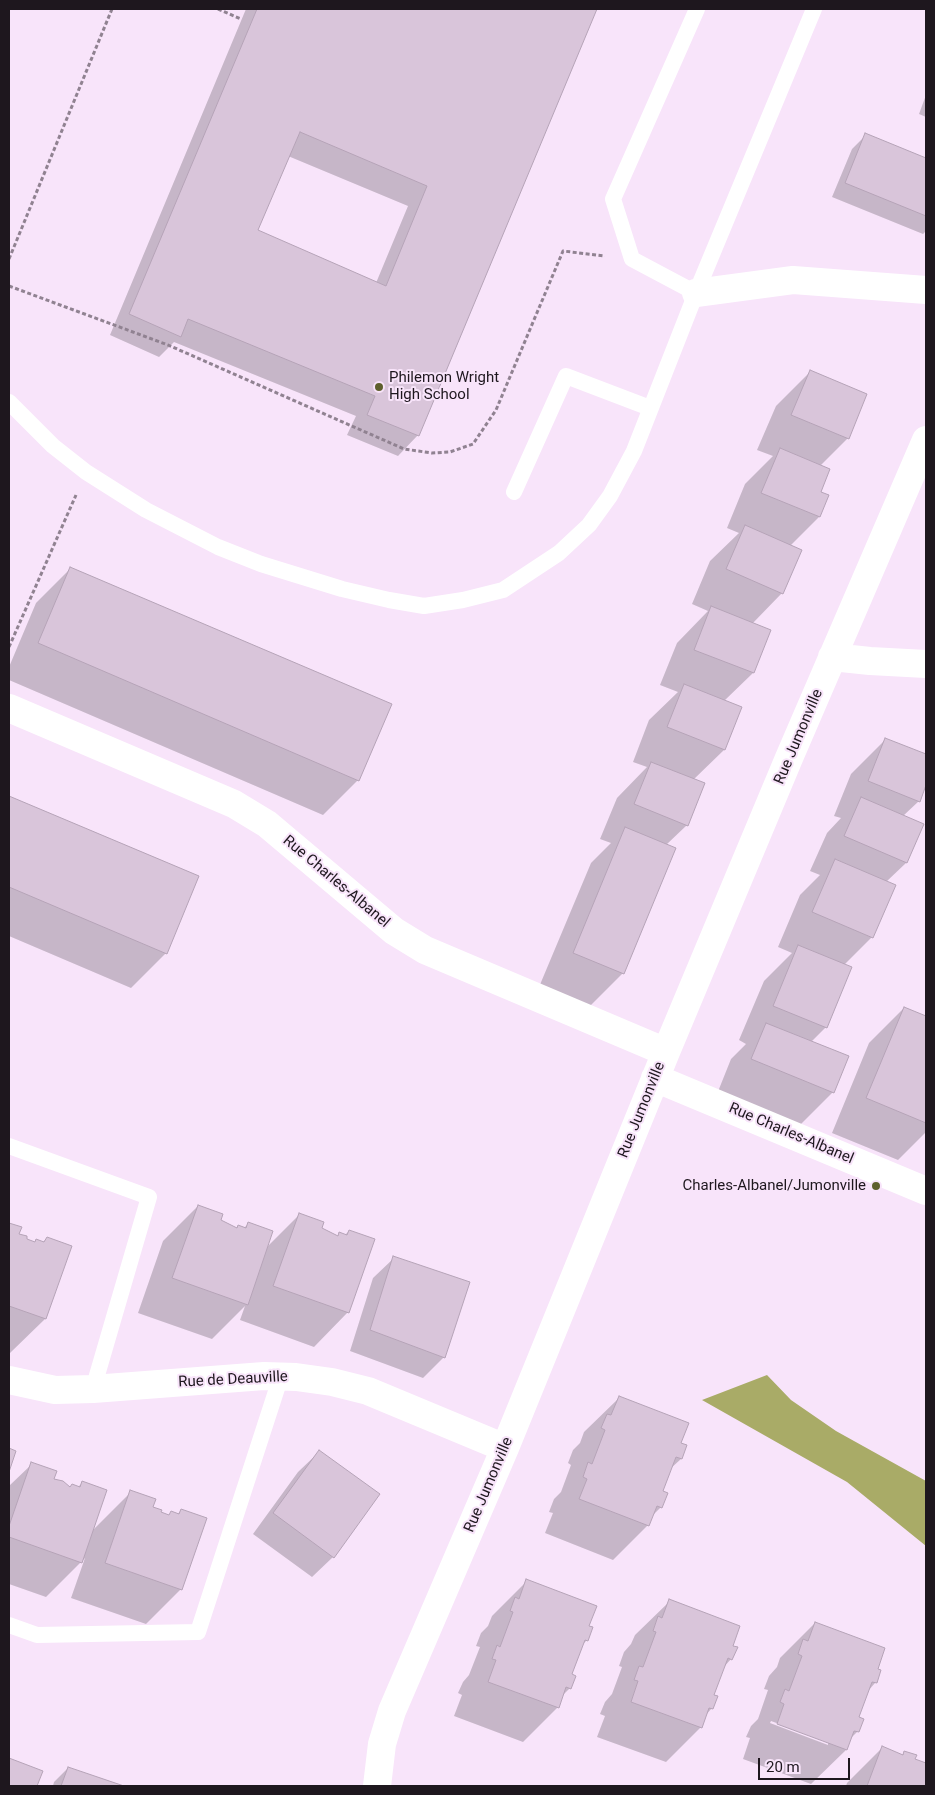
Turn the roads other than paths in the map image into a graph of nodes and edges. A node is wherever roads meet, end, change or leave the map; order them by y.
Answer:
1 (697, 9) edge
2 (814, 9) edge
3 (926, 290) edge
4 (696, 293) junction
5 (9, 402) edge
6 (650, 408) junction
7 (926, 440) edge
8 (514, 492) dead end
9 (832, 657) junction
10 (926, 664) edge
11 (9, 708) edge
12 (666, 1052) junction
13 (656, 1078) junction
14 (9, 1146) edge
15 (926, 1191) edge
16 (281, 1376) junction
17 (9, 1380) edge
18 (93, 1389) junction
19 (505, 1448) junction
20 (9, 1626) edge
21 (378, 1786) edge

1 - 4 lane
2 - 4 lane
3 - 4 street
4 - 6 lane
5 - 6 lane
6 - 8 lane
7 - 9 street, Rue Jumonville
9 - 10 street
9 - 12 street, Rue Jumonville
11 - 12 street, Rue Charles-Albanel
12 - 13 street, Rue Jumonville
13 - 15 street, Rue Charles-Albanel
13 - 19 street, Rue Jumonville
14 - 18 lane
16 - 18 street, Rue de Deauville
16 - 19 street, Rue de Deauville
16 - 20 lane
17 - 18 street, Rue de Deauville
19 - 21 street, Rue Jumonville

